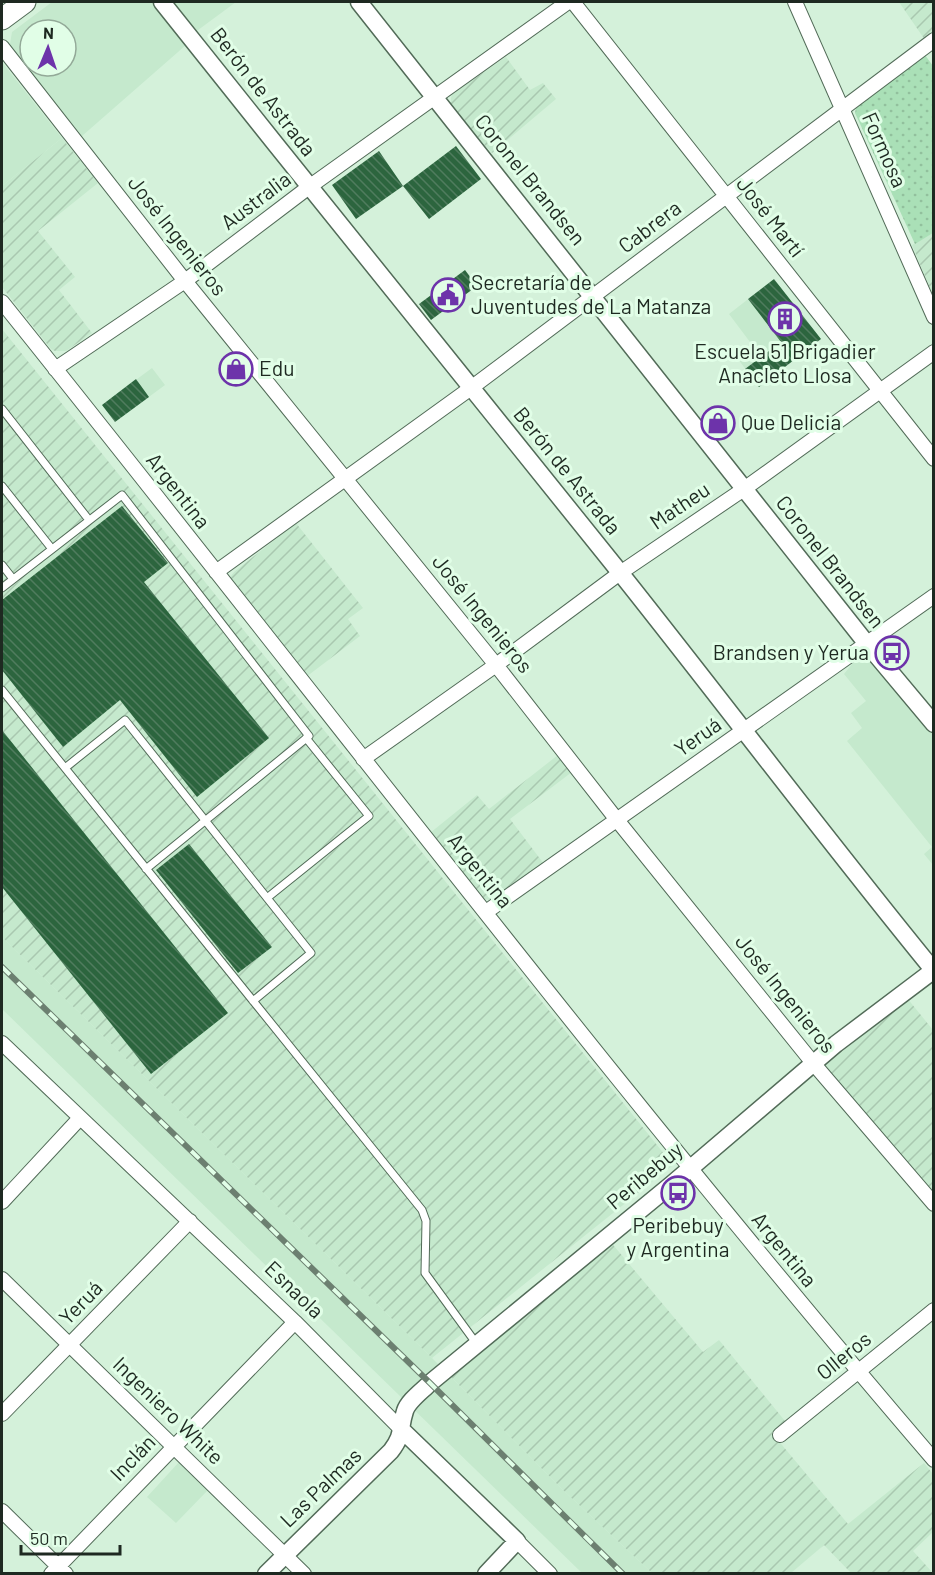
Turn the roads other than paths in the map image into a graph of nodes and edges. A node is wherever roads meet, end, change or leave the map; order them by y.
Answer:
1 (25, 2) edge
2 (162, 2) edge
3 (359, 2) edge
4 (568, 2) edge
5 (573, 2) edge
6 (795, 2) edge
7 (2, 19) edge
8 (933, 40) edge
9 (2, 47) edge
10 (436, 98) junction
11 (843, 108) junction
12 (309, 187) junction
13 (727, 196) junction
14 (185, 281) junction
15 (593, 295) junction
16 (2, 302) edge
17 (933, 317) edge
18 (933, 352) edge
19 (55, 369) junction
20 (471, 388) junction
21 (880, 392) junction
22 (2, 409) edge
23 (933, 459) edge
24 (346, 478) junction
25 (2, 486) edge
26 (744, 489) junction
27 (89, 520) junction
28 (52, 549) junction
29 (2, 565) edge
30 (216, 572) junction
31 (620, 573) junction
32 (13, 579) junction
33 (2, 588) edge
34 (933, 596) edge
35 (867, 644) junction
36 (496, 665) junction
37 (2, 690) edge
38 (933, 724) edge
39 (742, 732) junction
40 (306, 738) junction
41 (363, 759) junction
42 (64, 768) junction
43 (205, 820) junction
44 (617, 820) junction
45 (146, 869) junction
46 (267, 898) junction
47 (486, 912) junction
48 (933, 970) edge
49 (253, 1001) junction
50 (2, 1043) edge
51 (813, 1063) junction
52 (80, 1118) junction
53 (690, 1168) junction
54 (2, 1202) edge
55 (933, 1204) edge
56 (190, 1221) junction
57 (2, 1279) edge
58 (933, 1310) edge
59 (295, 1322) junction
60 (70, 1344) junction
61 (476, 1344) junction
62 (858, 1372) junction
63 (2, 1414) edge
64 (402, 1430) junction
65 (780, 1435) dead end
66 (174, 1446) junction
67 (933, 1460) edge
68 (2, 1511) edge
69 (517, 1541) junction
70 (285, 1554) junction
71 (59, 1571) edge
72 (266, 1574) edge
73 (304, 1574) edge
74 (486, 1574) edge
75 (550, 1574) edge

1 - 7 highway
2 - 12 street, Berón de Astrada
3 - 10 street, Coronel Brandsen
4 - 10 street, Australia
5 - 13 street, José Martí
6 - 11 street, Formosa
8 - 11 street, Cabrera
9 - 14 street, José Ingenieros
10 - 12 street, Australia
10 - 15 street, Coronel Brandsen
11 - 13 street, Cabrera
11 - 17 street, Formosa
12 - 14 street, Australia
12 - 20 street, Berón de Astrada
13 - 15 street, Cabrera
13 - 21 street, José Martí
14 - 19 street, Australia
14 - 24 street, José Ingenieros
15 - 20 street, Cabrera
15 - 26 street, Coronel Brandsen
16 - 19 street, Argentina
18 - 21 street, Matheu
19 - 30 street, Argentina
20 - 24 street, Cabrera
20 - 31 street, Berón de Astrada
21 - 23 street, José Martí
21 - 26 street, Matheu
22 - 27 lane
24 - 30 street, Cabrera
24 - 36 street, José Ingenieros
25 - 28 lane
26 - 31 street, Matheu
26 - 35 street, Coronel Brandsen
27 - 28 lane
27 - 40 lane
28 - 32 lane
29 - 32 lane
30 - 41 street, Argentina
31 - 36 street, Matheu
31 - 39 street, Berón de Astrada
32 - 33 lane
34 - 35 street, Yeruá
35 - 38 street, Coronel Brandsen
35 - 39 street, Yeruá
36 - 41 street, Matheu
36 - 44 street, José Ingenieros
37 - 42 lane
39 - 44 street, Yeruá
39 - 48 street, Berón de Astrada
40 - 43 lane
40 - 46 lane
41 - 47 street, Argentina
42 - 43 lane
42 - 45 lane
43 - 45 lane
43 - 46 lane
44 - 47 street, Yeruá
44 - 51 street, José Ingenieros
45 - 49 lane
46 - 49 lane
47 - 53 street, Argentina
48 - 51 street, Peribebuy
49 - 61 lane
50 - 52 street, Esnaola
51 - 53 street, Peribebuy
51 - 55 street, José Ingenieros
52 - 54 street
52 - 56 street, Esnaola
53 - 61 street, Peribebuy
53 - 62 street, Argentina
56 - 59 street, Esnaola
56 - 60 street, Yeruá
57 - 60 street, Ingeniero White
58 - 62 street, Olleros
59 - 64 street, Esnaola
59 - 66 street, Inclán
60 - 63 street, Yeruá
60 - 66 street, Ingeniero White
61 - 64 street, Peribebuy
62 - 65 street, Olleros
62 - 67 street, Argentina
64 - 69 street, Esnaola
64 - 70 street, Las Palmas
66 - 70 street, Ingeniero White
66 - 71 street, Inclán
68 - 71 street
69 - 74 street
69 - 75 street, Esnaola
70 - 72 street, Las Palmas
70 - 73 street, Ingeniero White

